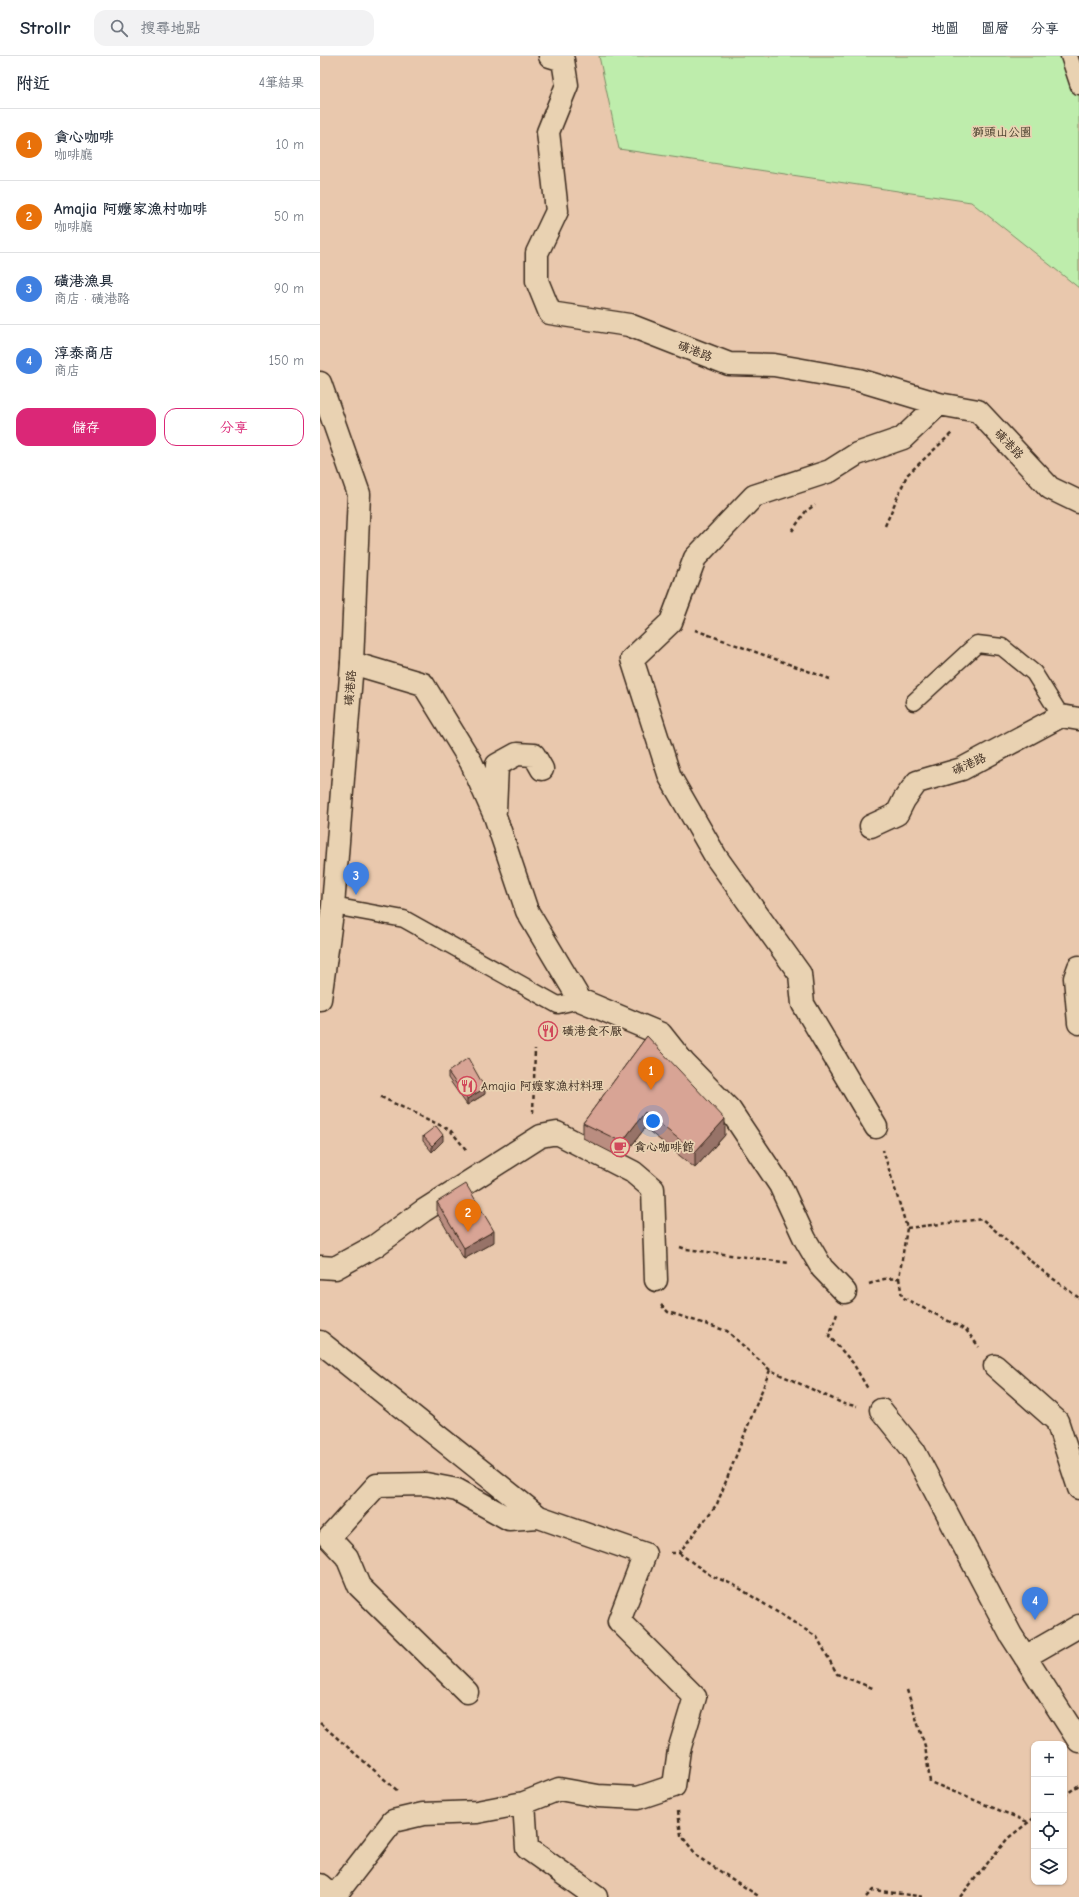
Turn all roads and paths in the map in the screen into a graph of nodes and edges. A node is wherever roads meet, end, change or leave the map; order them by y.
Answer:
1 (550, 56) edge
2 (1069, 56) edge
3 (1079, 86) edge
4 (320, 383) edge
5 (938, 404) junction
6 (978, 411) junction
7 (1079, 502) edge
8 (885, 526) dead end
9 (671, 622) junction
10 (352, 663) junction
11 (830, 679) dead end
12 (914, 702) dead end
13 (1070, 718) edge
14 (542, 769) dead end
15 (495, 816) junction
16 (871, 826) dead end
17 (333, 906) junction
18 (322, 962) edge
19 (1079, 966) edge
20 (320, 999) edge
21 (580, 1000) junction
22 (1079, 1023) edge
23 (535, 1049) dead end
24 (381, 1097) dead end
25 (876, 1127) joint
26 (541, 1136) junction
27 (483, 1172) junction
28 (907, 1228) junction
29 (655, 1237) junction
30 (320, 1267) edge
31 (822, 1268) junction
32 (899, 1278) junction
33 (656, 1280) joint
34 (845, 1292) junction
35 (1079, 1298) edge
36 (320, 1342) edge
37 (995, 1366) joint
38 (770, 1370) junction
39 (881, 1410) junction
40 (1079, 1488) edge
41 (539, 1517) junction
42 (679, 1553) junction
43 (645, 1554) junction
44 (1079, 1626) edge
45 (1025, 1657) junction
46 (875, 1689) dead end
47 (907, 1690) dead end
48 (467, 1692) dead end
49 (320, 1722) edge
50 (1079, 1741) edge
51 (1079, 1785) edge
52 (674, 1786) junction
53 (1067, 1794) edge
54 (524, 1803) junction
55 (423, 1814) junction
56 (1031, 1820) edge
57 (1028, 1822) junction
58 (320, 1885) edge
59 (334, 1897) edge
60 (596, 1897) edge
61 (760, 1897) edge
62 (866, 1897) edge
63 (924, 1897) edge
64 (960, 1897) edge

1 - 5 street, 磺港路
2 - 3 lane
4 - 10 street, 磺港路
5 - 6 street, 磺港路
5 - 9 street
6 - 7 street, 磺港路
6 - 8 path
9 - 11 path
9 - 25 street
10 - 15 street
10 - 17 street, 磺港路
12 - 13 lane
13 - 16 street, 磺港路
14 - 15 street
15 - 21 street
17 - 18 street, 磺港路
17 - 21 lane
18 - 20 street, 磺港路
19 - 22 street
21 - 31 street
23 - 26 path
24 - 27 path
25 - 28 path
26 - 27 street
26 - 29 street
27 - 30 street
28 - 32 path
28 - 35 path
29 - 31 path
29 - 33 street
31 - 34 street
32 - 34 path
32 - 37 path
33 - 38 path
34 - 39 path
36 - 41 street
37 - 40 street
38 - 39 path
38 - 42 path
39 - 45 street
41 - 43 street
41 - 48 street
42 - 43 path
42 - 46 path
43 - 52 street
44 - 45 street
45 - 50 street
47 - 57 path
49 - 55 path
51 - 53 path
52 - 54 street
52 - 61 path
54 - 55 street
54 - 60 street
55 - 59 street
56 - 57 path
57 - 64 path
58 - 59 street
62 - 63 path

